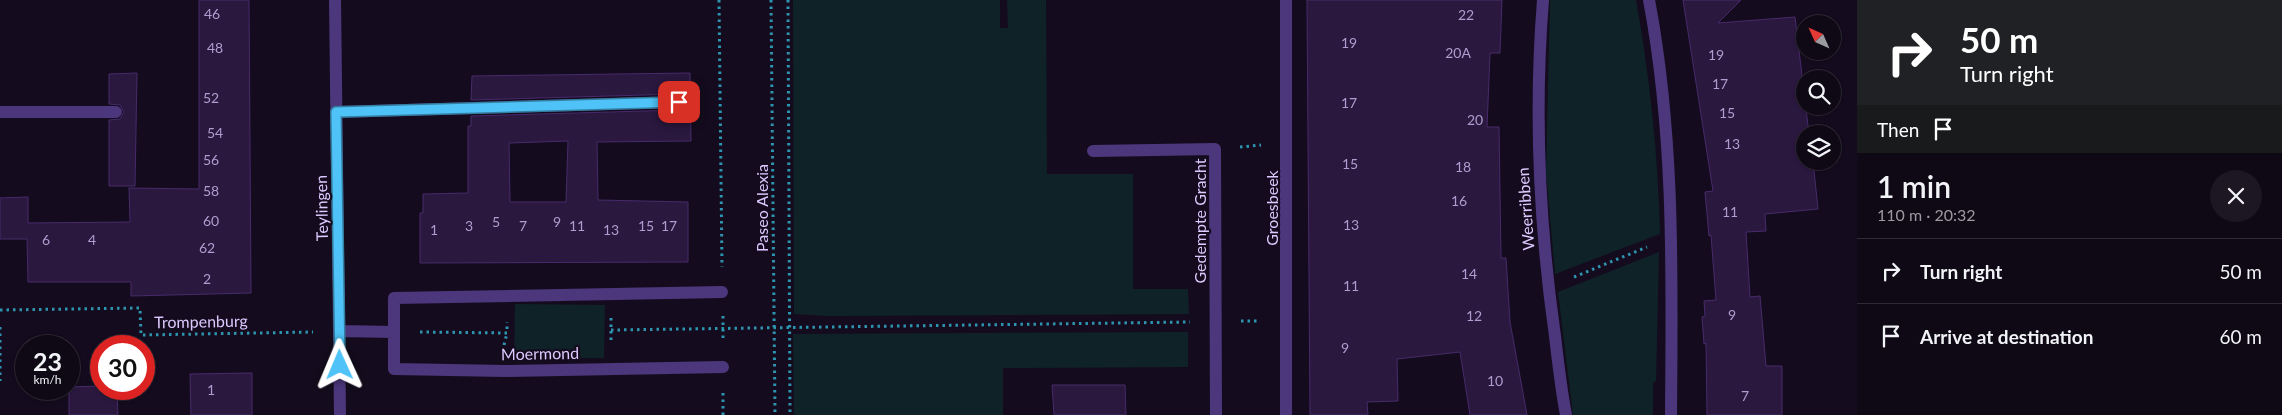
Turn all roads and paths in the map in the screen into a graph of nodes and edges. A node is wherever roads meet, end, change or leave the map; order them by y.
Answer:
1 (335, 0) edge
2 (719, 0) edge
3 (771, 0) edge
4 (788, 0) edge
5 (1286, 0) edge
6 (1543, 0) edge
7 (1649, 0) edge
8 (679, 102) dead end
9 (0, 112) edge
10 (116, 112) dead end
11 (336, 112) junction
12 (1287, 143) junction
13 (1215, 149) junction
14 (1093, 151) dead end
15 (1672, 237) junction
16 (1548, 287) junction
17 (722, 292) junction
18 (610, 295) junction
19 (506, 296) junction
20 (0, 310) edge
21 (1288, 321) junction
22 (1215, 322) junction
23 (0, 327) edge
24 (774, 328) junction
25 (790, 328) junction
26 (723, 329) junction
27 (611, 330) junction
28 (339, 331) junction
29 (394, 332) junction
30 (724, 367) junction
31 (612, 368) junction
32 (0, 381) edge
33 (340, 415) edge
34 (724, 415) edge
35 (775, 415) edge
36 (790, 415) edge
37 (1216, 415) edge
38 (1286, 415) edge
39 (1566, 415) edge
40 (1671, 415) edge

1 - 11 street, Teylingen
2 - 17 path
3 - 24 path, Paseo Alexia
4 - 25 path
5 - 12 street, Groesbeek
6 - 16 street, Weerribben
7 - 15 street
8 - 11 street
9 - 10 street
11 - 28 street, Teylingen
12 - 13 path
12 - 21 street, Groesbeek
13 - 14 street, Gedempte Gracht
13 - 22 street, Gedempte Gracht
15 - 16 path
15 - 40 street
16 - 39 street, Weerribben
17 - 18 street, Moermond
17 - 26 path
18 - 19 street, Moermond
18 - 27 path
19 - 29 street, Moermond
19 - 29 path
20 - 28 path, Trompenburg
21 - 22 path
21 - 38 street, Groesbeek
22 - 25 path
22 - 37 street, Gedempte Gracht
23 - 32 path
24 - 25 path
24 - 26 path
24 - 35 path, Paseo Alexia
25 - 36 path
26 - 27 path
26 - 30 path
27 - 31 path
28 - 29 street
28 - 33 street, Teylingen
29 - 31 street, Moermond
30 - 31 street, Moermond
30 - 34 path

